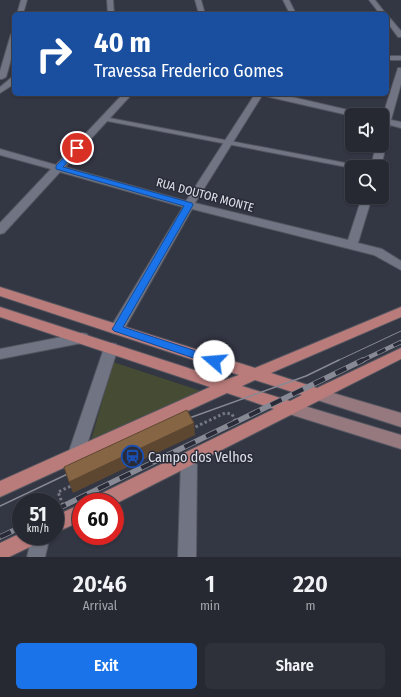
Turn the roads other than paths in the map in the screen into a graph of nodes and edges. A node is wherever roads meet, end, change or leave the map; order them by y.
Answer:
1 (24, 0) edge
2 (110, 0) edge
3 (198, 0) edge
4 (286, 0) edge
5 (372, 0) edge
6 (21, 12) edge
7 (110, 12) edge
8 (201, 12) edge
9 (292, 12) edge
10 (382, 12) edge
11 (389, 21) edge
12 (401, 36) edge
13 (12, 42) edge
14 (389, 58) edge
15 (401, 58) edge
16 (401, 70) edge
17 (1, 77) edge
18 (12, 77) edge
19 (12, 82) edge
20 (0, 91) edge
21 (126, 96) edge
22 (258, 96) edge
23 (277, 96) edge
24 (388, 108) edge
25 (345, 112) edge
26 (104, 119) junction
27 (389, 122) edge
28 (401, 125) edge
29 (227, 143) junction
30 (0, 152) edge
31 (345, 165) edge
32 (58, 168) junction
33 (365, 204) edge
34 (189, 205) junction
35 (0, 230) edge
36 (352, 245) junction
37 (401, 266) edge
38 (0, 291) edge
39 (0, 312) edge
40 (401, 312) edge
41 (117, 329) junction
42 (82, 338) junction
43 (111, 348) junction
44 (401, 352) edge
45 (0, 354) edge
46 (255, 375) junction
47 (227, 386) junction
48 (316, 394) junction
49 (291, 408) junction
50 (401, 420) edge
51 (401, 442) edge
52 (76, 454) junction
53 (189, 459) junction
54 (0, 489) edge
55 (120, 493) edge
56 (15, 545) edge
57 (39, 545) edge
58 (0, 552) edge
59 (36, 557) edge
60 (187, 557) edge

1 - 6 street
2 - 7 street
3 - 8 street
4 - 9 street
5 - 10 street
11 - 12 street
13 - 17 street
14 - 15 street
16 - 24 street
17 - 18 street
19 - 20 street
21 - 26 street
22 - 29 street
23 - 25 street
26 - 29 lane
26 - 32 street
27 - 28 street
29 - 31 lane
29 - 34 street
30 - 32 street, RUA DOUTOR MONTE
32 - 34 street, RUA DOUTOR MONTE
32 - 35 street
33 - 36 street
34 - 36 street, RUA DOUTOR MONTE
34 - 41 street
36 - 37 street, RUA DOUTOR MONTE
38 - 41 main road
39 - 42 main road
40 - 46 main road
41 - 46 main road
42 - 43 main road
42 - 45 street
43 - 47 main road
43 - 52 street
44 - 48 main road
46 - 47 main road
46 - 48 main road
47 - 49 main road
47 - 52 main road
48 - 49 main road
48 - 50 street
49 - 51 street
49 - 53 main road
52 - 54 main road
53 - 55 main road
53 - 60 street
56 - 58 main road
57 - 59 street

